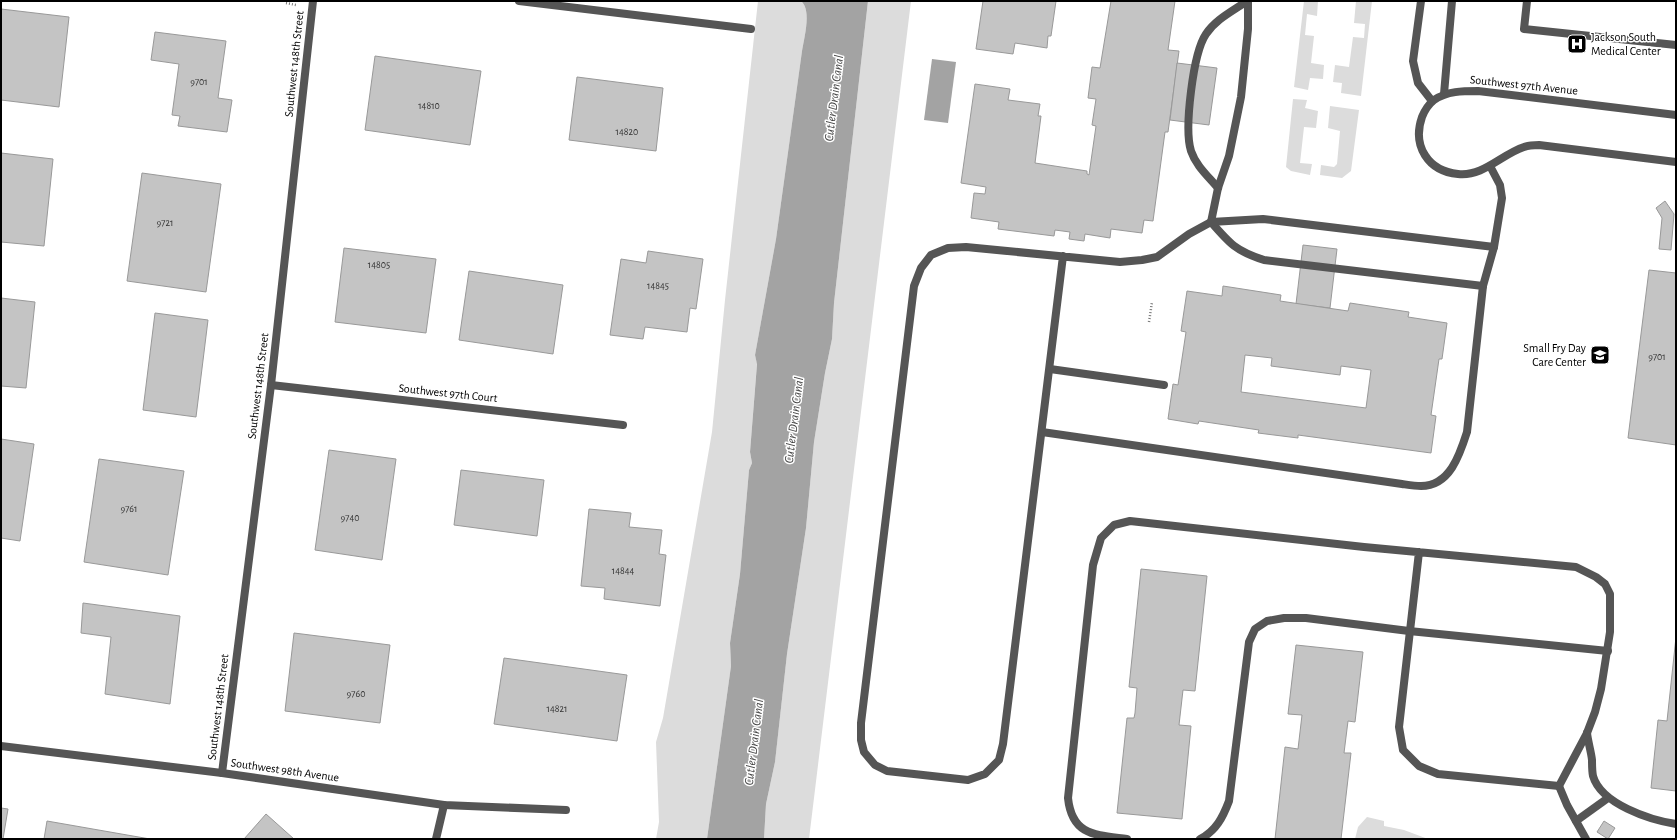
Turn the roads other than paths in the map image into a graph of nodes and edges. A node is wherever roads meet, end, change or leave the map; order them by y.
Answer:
1 (313, 1) edge
2 (519, 1) edge
3 (1247, 1) edge
4 (1421, 1) edge
5 (1452, 1) edge
6 (1527, 1) edge
7 (751, 29) dead end
8 (1676, 45) edge
9 (1444, 94) junction
10 (1432, 101) junction
11 (1676, 115) edge
12 (1676, 162) edge
13 (1490, 166) junction
14 (1218, 188) junction
15 (1211, 222) junction
16 (1494, 247) junction
17 (1063, 256) junction
18 (1483, 286) junction
19 (1050, 369) junction
20 (271, 384) junction
21 (1164, 385) dead end
22 (623, 425) dead end
23 (1042, 432) junction
24 (1419, 552) junction
25 (1410, 631) junction
26 (1608, 651) junction
27 (1587, 733) junction
28 (1, 746) edge
29 (222, 773) junction
30 (1559, 786) junction
31 (1608, 798) junction
32 (444, 805) junction
33 (566, 810) dead end
34 (1576, 820) junction
35 (1676, 824) edge
36 (436, 839) edge
37 (1127, 839) edge
38 (1200, 839) edge
39 (1586, 839) edge

1 - 20 street, Southwest 148th Street
2 - 7 street
3 - 14 street
3 - 14 street
4 - 10 street
5 - 9 street
6 - 8 street
9 - 10 street, Southwest 97th Avenue
9 - 11 street, Southwest 97th Avenue
10 - 13 street, Southwest 97th Avenue
12 - 13 street, Southwest 97th Avenue
13 - 16 street
14 - 15 street
15 - 16 street
15 - 17 street
15 - 18 street
16 - 18 street
17 - 19 street
17 - 23 street
18 - 23 street
19 - 21 street
19 - 23 street
20 - 22 street, Southwest 97th Court
20 - 29 street, Southwest 148th Street
24 - 25 street
24 - 26 street
24 - 37 street
25 - 26 street
25 - 30 street
25 - 38 street
26 - 27 street
27 - 30 street
27 - 31 street
28 - 29 street, Southwest 98th Avenue
29 - 32 street, Southwest 98th Avenue
30 - 34 street
31 - 34 street
31 - 35 street
32 - 33 street, Southwest 98th Avenue
32 - 36 street
34 - 39 street

